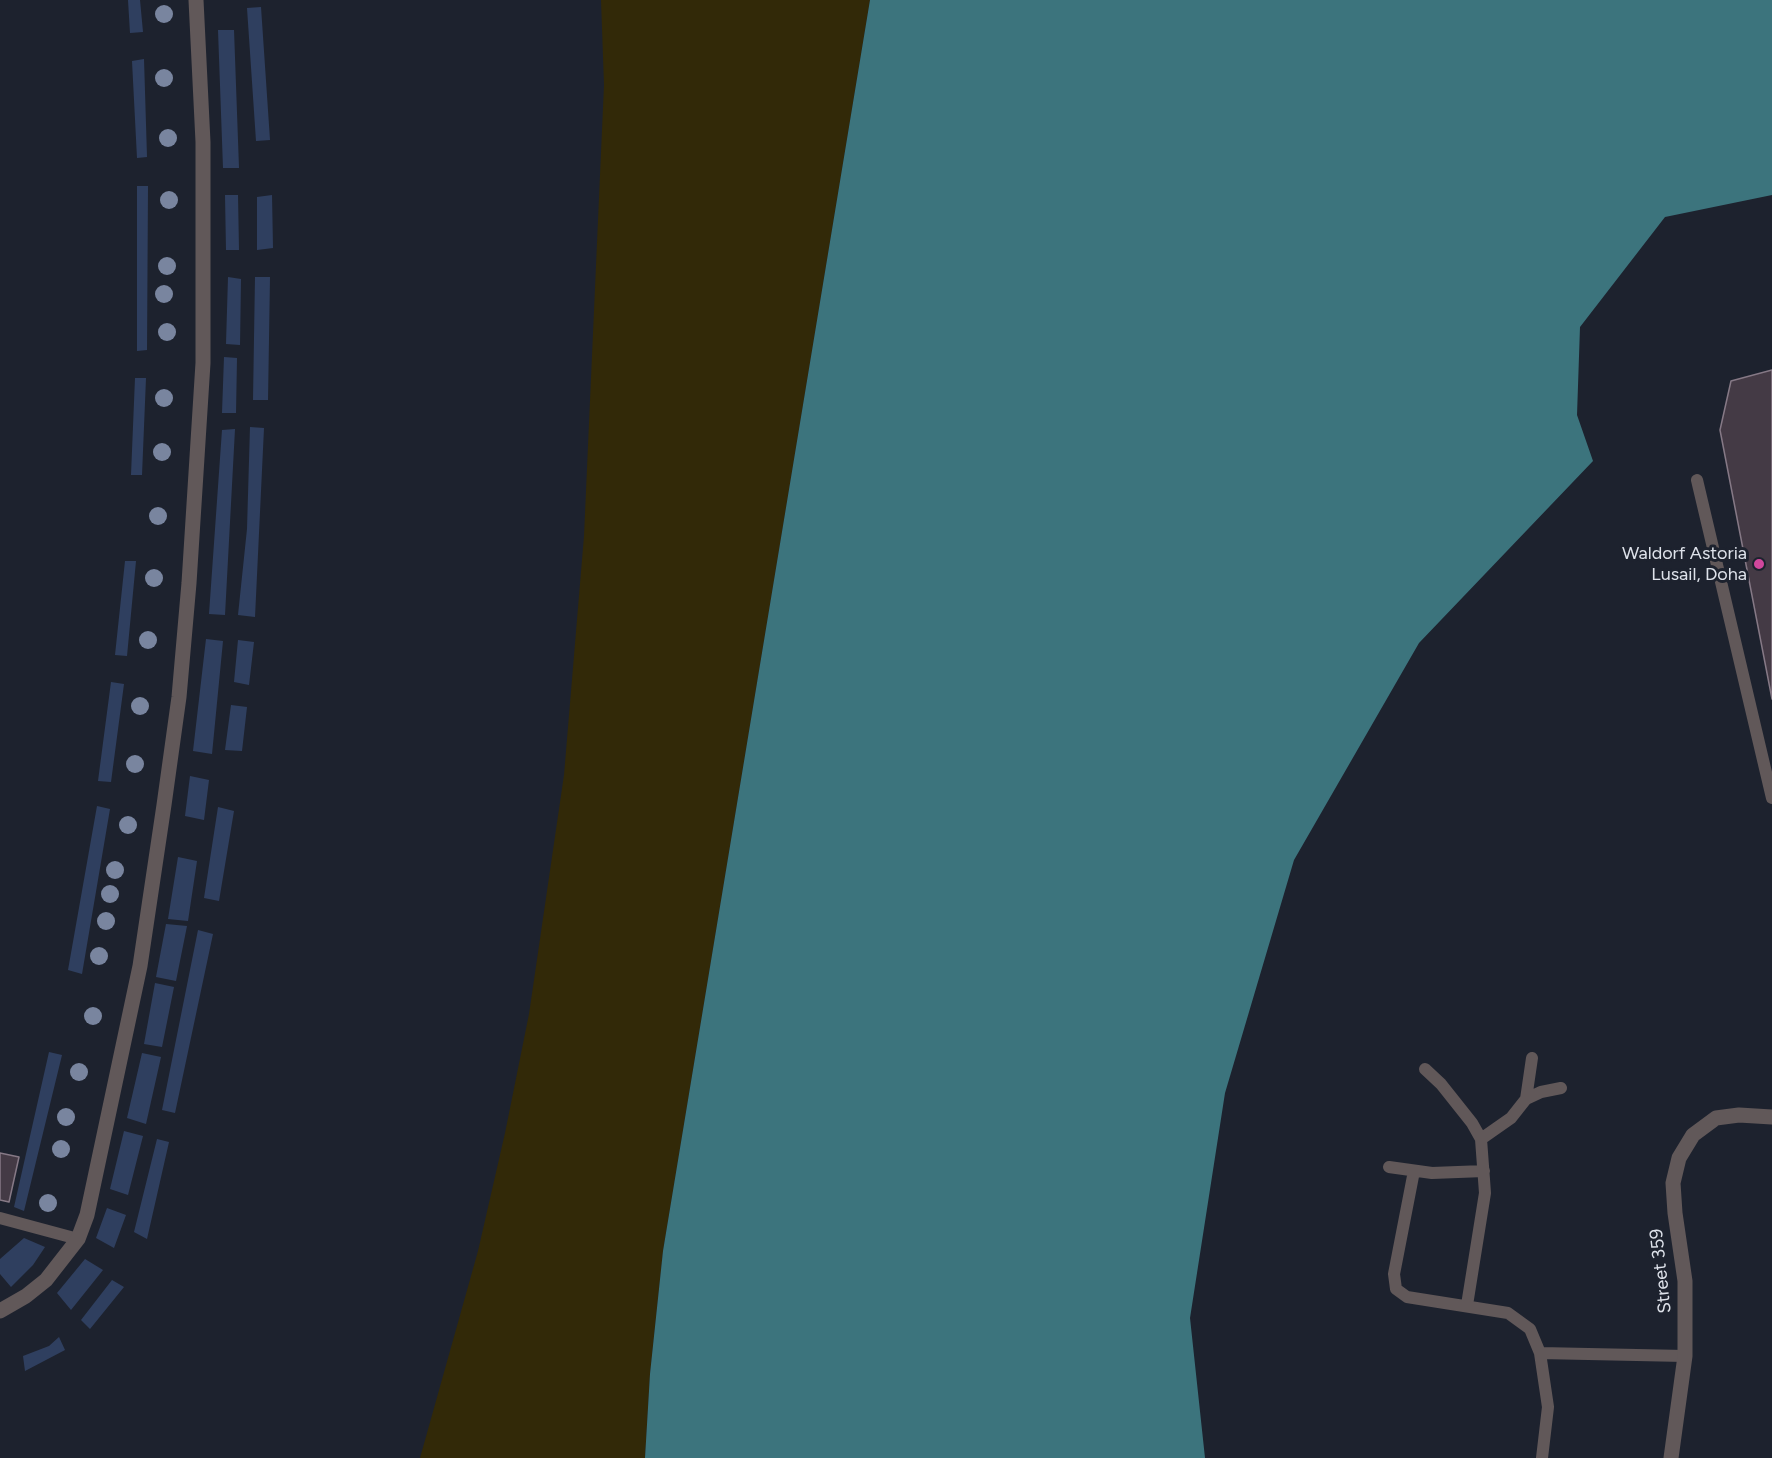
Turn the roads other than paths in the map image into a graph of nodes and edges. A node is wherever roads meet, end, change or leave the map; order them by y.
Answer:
1 (196, 0) edge
2 (1697, 480) dead end
3 (1772, 798) edge
4 (1532, 1058) dead end
5 (1425, 1069) dead end
6 (1561, 1088) dead end
7 (1526, 1099) junction
8 (1772, 1117) edge
9 (1480, 1139) junction
10 (1389, 1167) dead end
11 (1414, 1171) junction
12 (1484, 1171) junction
13 (0, 1218) edge
14 (78, 1239) junction
15 (1467, 1305) junction
16 (0, 1311) edge
17 (1540, 1353) junction
18 (1685, 1356) junction
19 (1542, 1458) edge
20 (1671, 1458) edge

1 - 14 street
2 - 3 lane
4 - 7 lane
5 - 9 lane
6 - 7 lane
7 - 9 lane
8 - 18 street, Street 359
9 - 12 lane
10 - 11 lane
11 - 12 lane
11 - 15 lane
12 - 15 lane
13 - 14 lane
14 - 16 street
15 - 17 lane
17 - 18 lane
17 - 19 lane
18 - 20 street, Street 359

